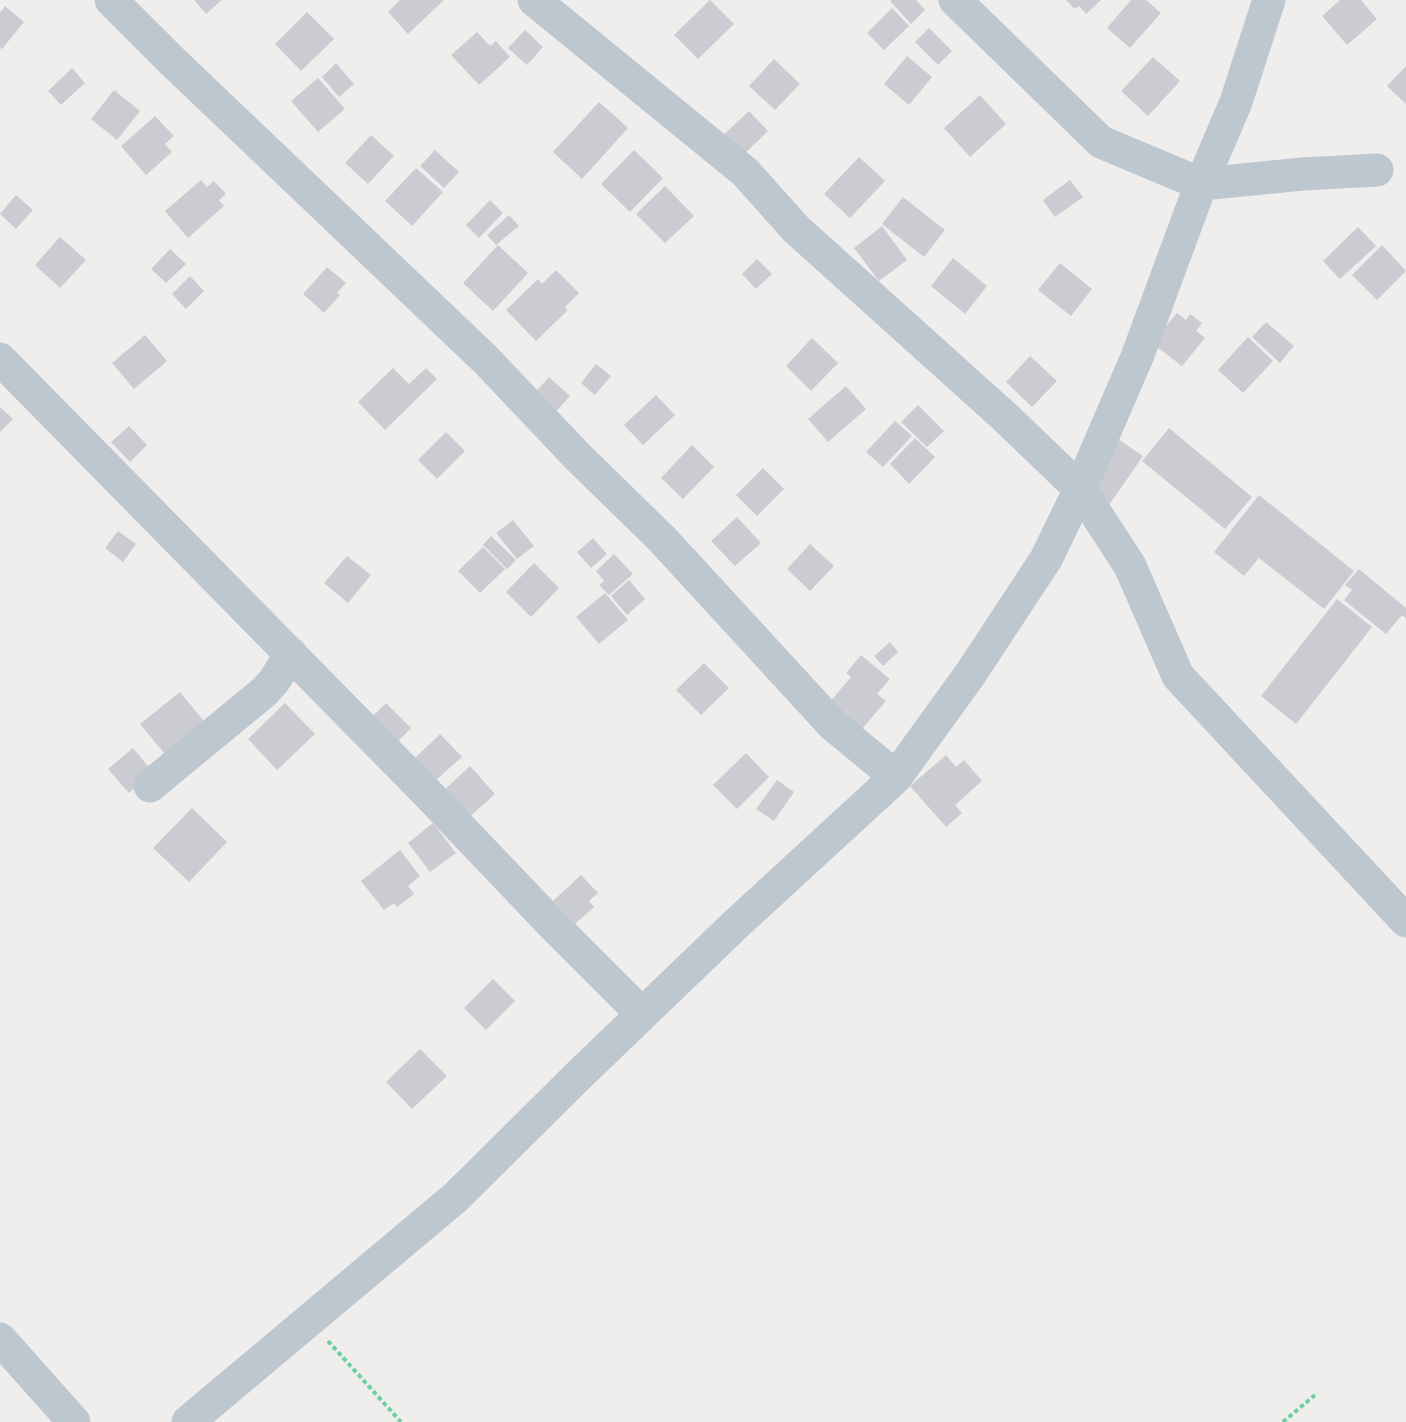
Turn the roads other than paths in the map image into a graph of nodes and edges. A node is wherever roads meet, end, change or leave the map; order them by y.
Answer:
1 (111, 0) edge
2 (534, 0) edge
3 (955, 0) edge
4 (1269, 0) edge
5 (1377, 170) dead end
6 (1201, 184) junction
7 (0, 359) edge
8 (1080, 489) junction
9 (291, 654) junction
10 (897, 777) junction
11 (150, 786) dead end
12 (1406, 921) edge
13 (642, 1014) junction
14 (0, 1339) edge
15 (74, 1422) edge
16 (188, 1422) edge

1 - 10 street
2 - 8 street
3 - 6 street
4 - 6 street
5 - 6 street
6 - 8 street
7 - 9 street
8 - 10 street
8 - 12 street
9 - 11 street
9 - 13 street
10 - 13 street
13 - 16 street
14 - 15 street

